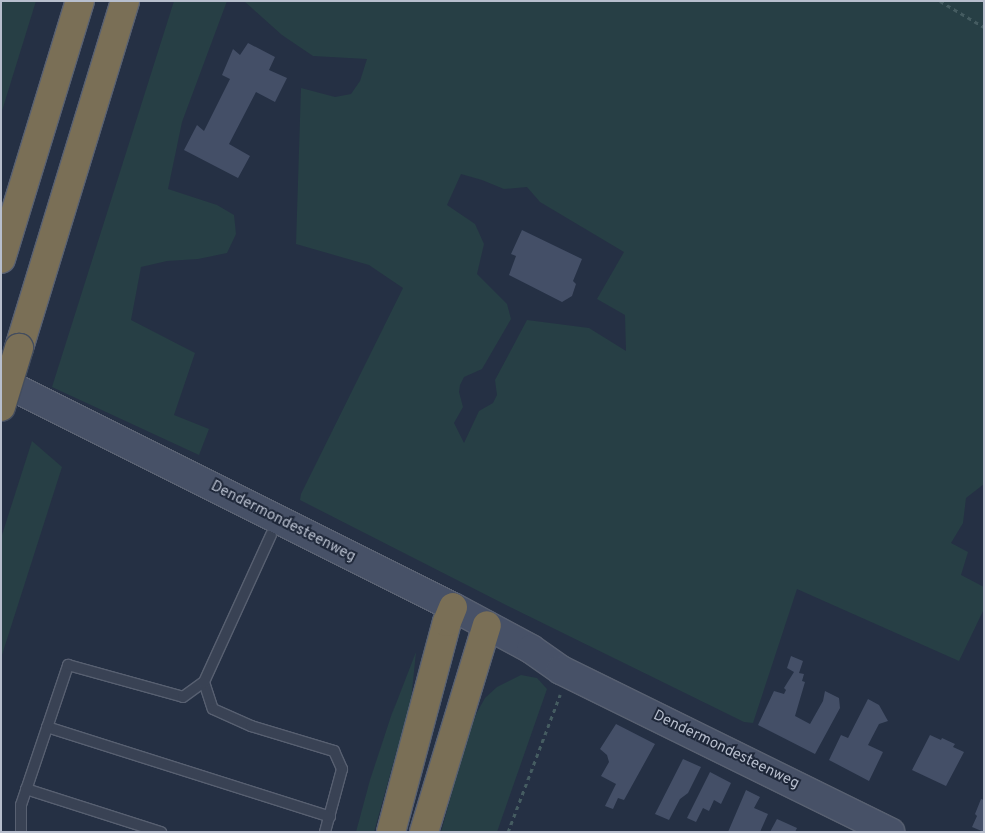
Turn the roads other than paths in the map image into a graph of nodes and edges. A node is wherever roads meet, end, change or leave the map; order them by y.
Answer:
1 (80, 1) edge
2 (125, 1) edge
3 (1, 259) edge
4 (1, 381) edge
5 (1, 402) edge
6 (1, 407) edge
7 (271, 535) junction
8 (450, 614) junction
9 (485, 633) junction
10 (204, 682) junction
11 (47, 727) junction
12 (26, 789) junction
13 (330, 817) junction
14 (20, 832) edge
15 (161, 832) edge
16 (325, 832) edge
17 (391, 832) edge
18 (424, 832) edge
19 (890, 832) edge

1 - 3 highway
2 - 6 highway, bridge
4 - 8 main road, Dendermondesteenweg
5 - 7 main road, Dendermondesteenweg
7 - 8 main road, Dendermondesteenweg
7 - 10 lane
8 - 9 main road, Dendermondesteenweg
8 - 17 highway
9 - 18 highway
9 - 19 main road, Dendermondesteenweg
10 - 11 lane
10 - 13 lane
11 - 12 lane
11 - 13 lane
12 - 14 lane
12 - 15 lane
13 - 16 lane

